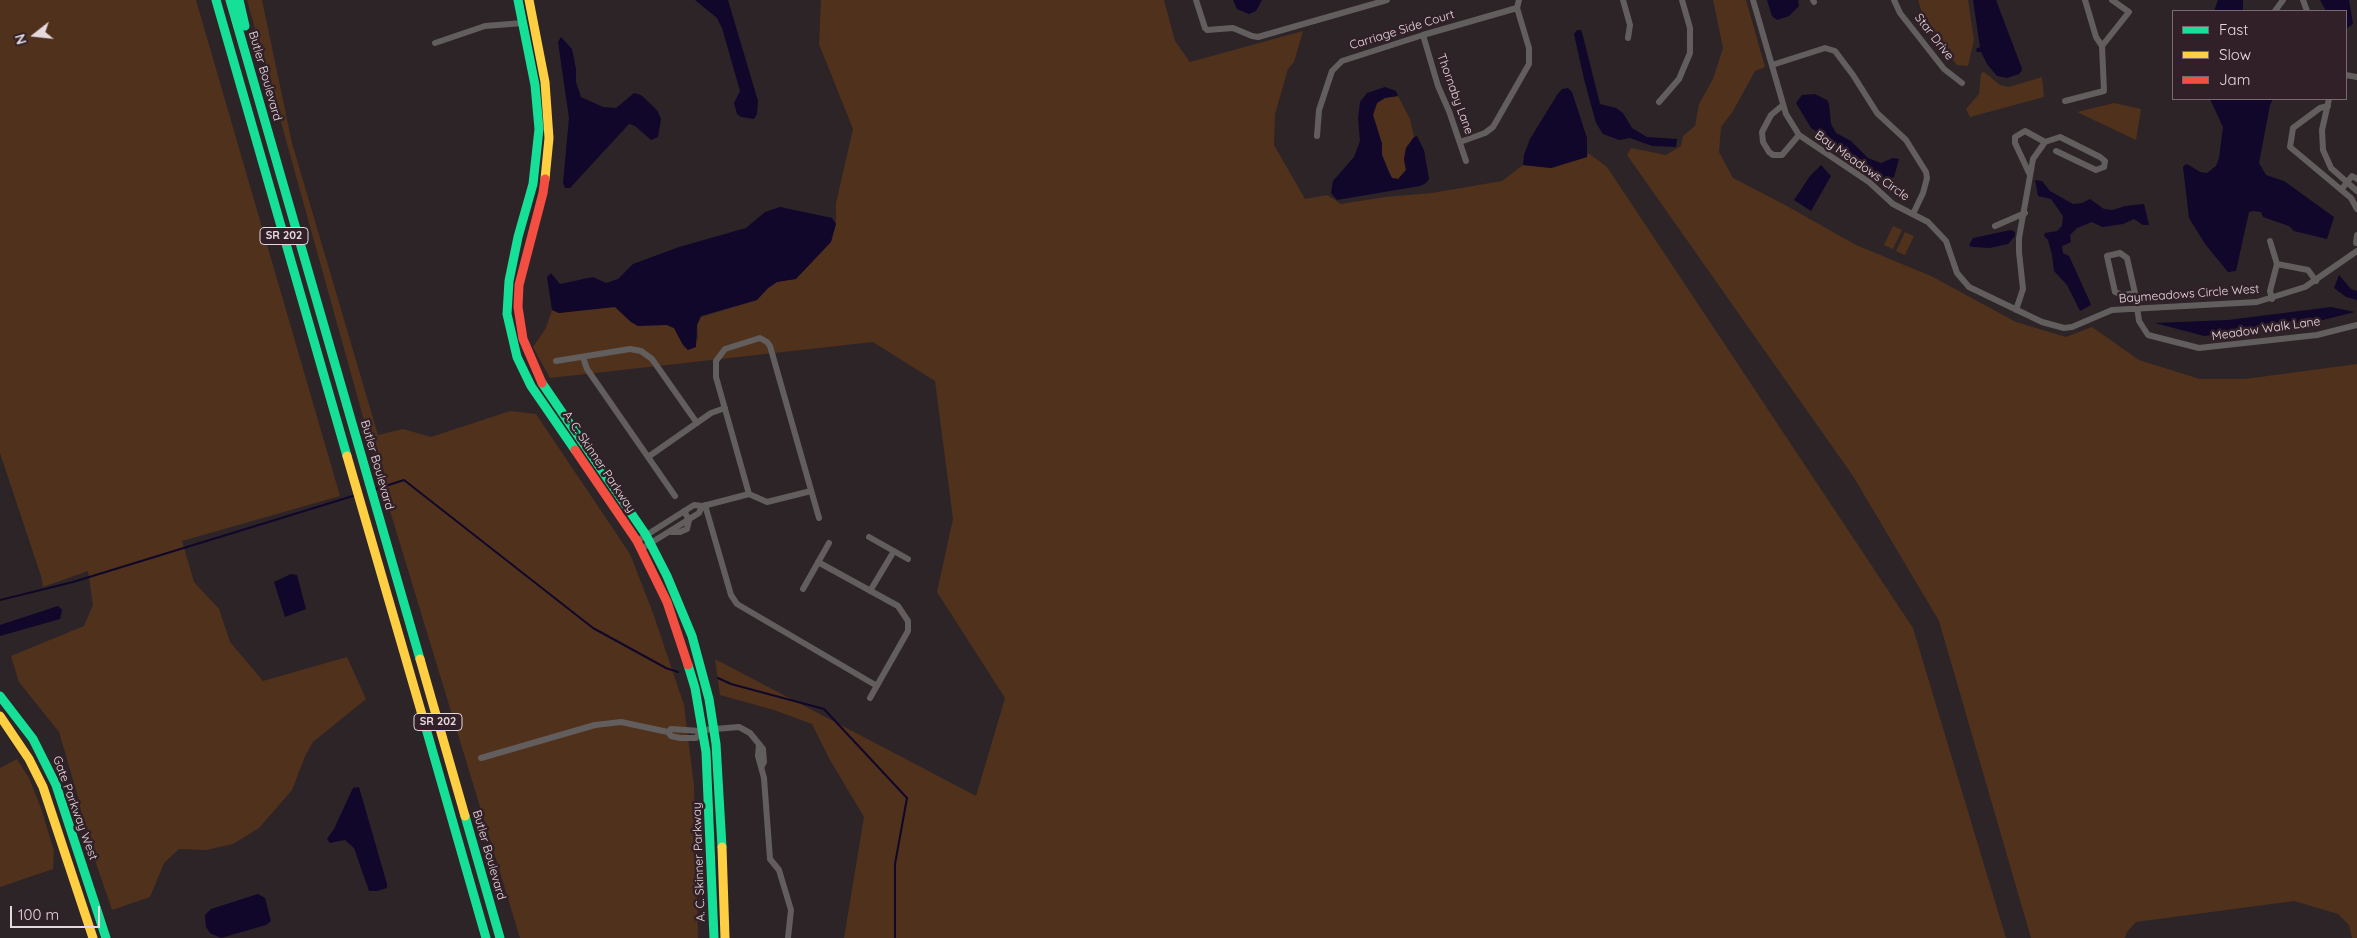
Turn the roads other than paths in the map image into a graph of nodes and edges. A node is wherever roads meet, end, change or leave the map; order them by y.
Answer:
1 (216, 0) edge
2 (230, 0) edge
3 (239, 0) edge
4 (518, 0) edge
5 (529, 0) edge
6 (1196, 0) edge
7 (1387, 0) edge
8 (1519, 0) edge
9 (1623, 0) edge
10 (1682, 0) edge
11 (1754, 0) edge
12 (1894, 0) edge
13 (2084, 0) edge
14 (2112, 0) edge
15 (1517, 8) junction
16 (523, 23) junction
17 (1423, 35) junction
18 (1628, 38) dead end
19 (435, 43) dead end
20 (2102, 46) junction
21 (248, 63) junction
22 (1772, 65) junction
23 (1962, 83) dead end
24 (2329, 100) edge
25 (2065, 101) dead end
26 (1659, 102) dead end
27 (1783, 105) junction
28 (2328, 106) junction
29 (1799, 135) junction
30 (1318, 136) dead end
31 (1460, 142) junction
32 (2045, 142) junction
33 (2056, 151) dead end
34 (1466, 161) dead end
35 (2029, 174) junction
36 (2357, 179) edge
37 (2348, 182) junction
38 (2341, 190) junction
39 (2357, 191) edge
40 (2357, 209) edge
41 (2025, 213) junction
42 (1913, 214) junction
43 (1995, 226) dead end
44 (2357, 235) edge
45 (2270, 241) dead end
46 (2356, 243) edge
47 (2357, 251) edge
48 (2277, 264) junction
49 (2316, 280) junction
50 (2135, 293) junction
51 (2272, 299) junction
52 (2138, 308) junction
53 (2016, 310) junction
54 (2357, 326) edge
55 (583, 357) junction
56 (556, 361) dead end
57 (725, 408) junction
58 (697, 423) junction
59 (648, 457) junction
60 (811, 490) junction
61 (749, 494) junction
62 (675, 496) dead end
63 (704, 506) junction
64 (684, 512) junction
65 (819, 518) dead end
66 (689, 520) junction
67 (869, 537) dead end
68 (648, 539) junction
69 (829, 543) dead end
70 (639, 545) junction
71 (894, 551) junction
72 (908, 559) dead end
73 (818, 562) junction
74 (803, 590) dead end
75 (870, 591) junction
76 (877, 686) junction
77 (0, 696) edge
78 (870, 698) dead end
79 (0, 716) edge
80 (714, 728) junction
81 (702, 731) junction
82 (481, 758) dead end
83 (93, 938) edge
84 (106, 938) edge
85 (486, 938) edge
86 (500, 938) edge
87 (714, 938) edge
88 (725, 938) edge
89 (788, 938) edge

1 - 85 main road, SR 202
2 - 21 main road, Butler Boulevard / SR 202
3 - 21 main road
4 - 16 main road, A. C. Skinner Parkway
5 - 68 main road, A. C. Skinner Parkway
6 - 7 street
8 - 15 street
9 - 18 street
10 - 26 street
11 - 22 street, Bay Meadows Circle
12 - 23 street, Star Drive
13 - 20 street
14 - 20 street
15 - 17 street, Carriage Side Court
15 - 31 street
16 - 19 street
16 - 70 main road, A. C. Skinner Parkway
17 - 30 street, Carriage Side Court
17 - 31 street, Thornaby Lane
20 - 25 street
21 - 86 main road, Butler Boulevard / SR 202
22 - 27 street, Bay Meadows Circle
22 - 42 street
24 - 28 street
27 - 29 street, Bay Meadows Circle
27 - 29 street
28 - 37 street
28 - 38 street
29 - 42 street, Bay Meadows Circle
31 - 34 street, Thornaby Lane
32 - 33 street
32 - 35 street
32 - 35 street
35 - 41 street
36 - 37 street
37 - 38 street
37 - 39 street
38 - 40 street
41 - 43 street
41 - 53 street
42 - 53 street, Bay Meadows Circle
44 - 46 street
45 - 48 street
47 - 49 street, Baymeadows Circle West
48 - 49 street
48 - 51 street
49 - 51 street, Baymeadows Circle West
50 - 50 street
50 - 52 street
51 - 52 street, Baymeadows Circle West
52 - 53 street, Baymeadows Circle West
52 - 54 street, Meadow Walk Lane
55 - 56 street
55 - 58 street
55 - 59 street
57 - 58 street
57 - 60 street
57 - 61 street
58 - 59 street
59 - 62 street
60 - 61 street
60 - 65 street
61 - 63 street
63 - 64 street
63 - 66 street
63 - 76 street
64 - 66 street
64 - 68 street
66 - 68 street
67 - 71 street
68 - 70 street
68 - 80 main road, A. C. Skinner Parkway
69 - 73 street
70 - 81 main road, A. C. Skinner Parkway
71 - 72 street
71 - 75 street
73 - 74 street
73 - 75 street
75 - 76 street
76 - 78 street
77 - 84 main road, Gate Parkway West
79 - 83 main road, Gate Parkway West
80 - 81 street
80 - 88 main road, A. C. Skinner Parkway
80 - 89 street
81 - 82 street
81 - 87 main road, A. C. Skinner Parkway

